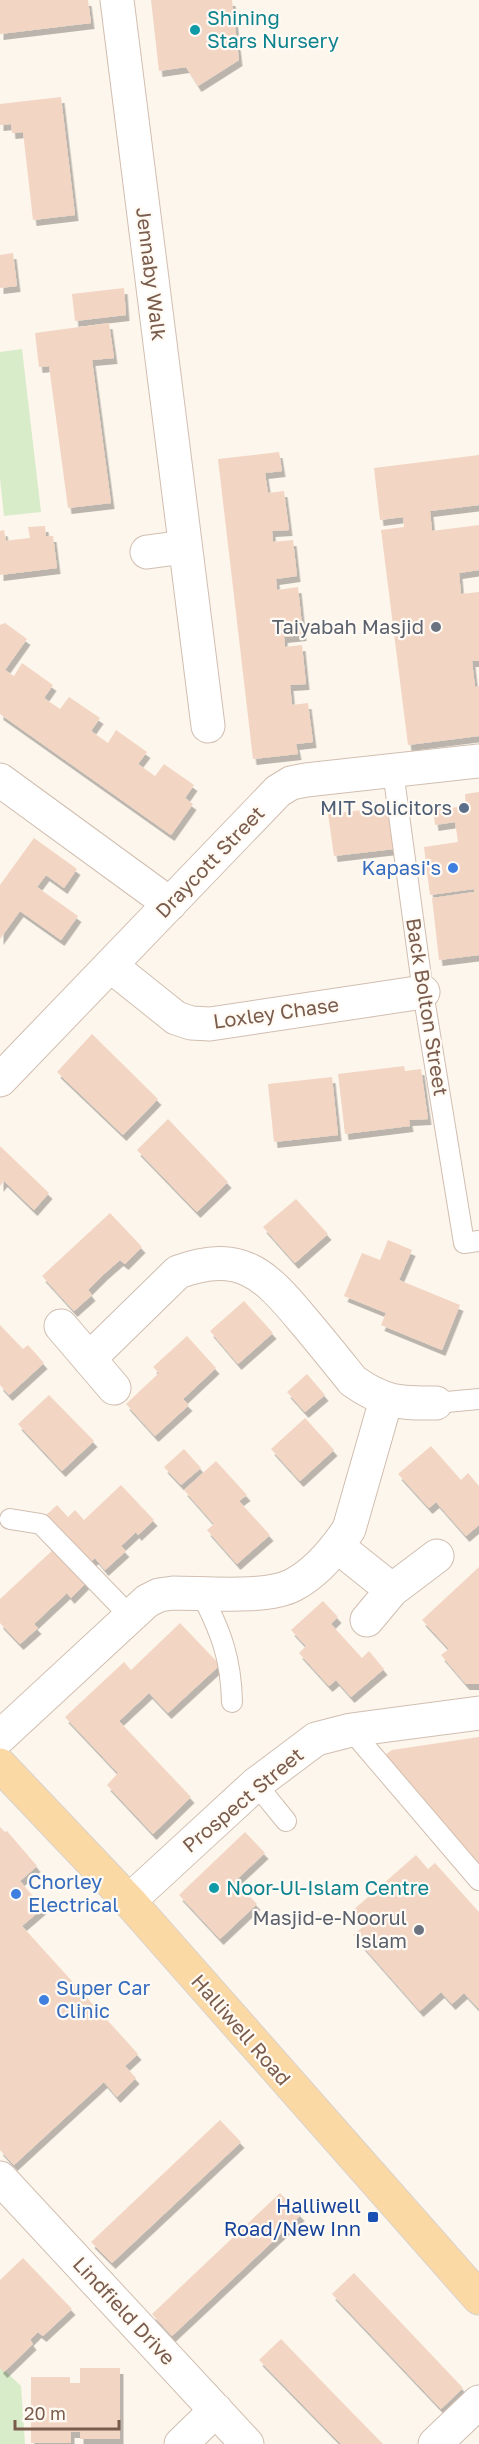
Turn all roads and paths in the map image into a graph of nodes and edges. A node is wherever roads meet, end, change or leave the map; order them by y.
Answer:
1 (117, 0) edge
2 (184, 547) junction
3 (147, 552) dead end
4 (208, 726) dead end
5 (479, 761) edge
6 (393, 771) junction
7 (0, 780) edge
8 (170, 904) junction
9 (111, 966) junction
10 (423, 992) junction
11 (0, 1080) edge
12 (471, 1242) edge
13 (61, 1326) dead end
14 (89, 1359) junction
15 (114, 1388) dead end
16 (479, 1399) edge
17 (386, 1400) junction
18 (436, 1403) joint
19 (10, 1519) dead end
20 (337, 1546) junction
21 (437, 1556) dead end
22 (392, 1590) junction
23 (201, 1593) junction
24 (130, 1616) junction
25 (367, 1620) dead end
26 (232, 1702) dead end
27 (479, 1713) edge
28 (351, 1730) junction
29 (0, 1737) edge
30 (0, 1765) edge
31 (256, 1784) junction
32 (286, 1821) dead end
33 (479, 1880) edge
34 (129, 1901) junction
35 (0, 2178) edge
36 (479, 2298) edge
37 (479, 2402) edge
38 (216, 2410) junction
39 (181, 2444) edge
40 (247, 2444) edge
41 (435, 2444) edge

1 - 2 street, Jennaby Walk
2 - 3 street
2 - 4 street, Jennaby Walk
5 - 6 street, Draycott Street
6 - 8 street, Draycott Street
6 - 10 lane, Back Bolton Street
7 - 8 street
8 - 9 street, Draycott Street
9 - 10 street, Loxley Chase
9 - 11 street, Draycott Street
10 - 12 lane, Back Bolton Street
13 - 14 street
14 - 15 street
14 - 17 street
16 - 18 lane
17 - 18 street
17 - 20 street
19 - 24 lane
20 - 22 street
20 - 23 street
21 - 22 street
22 - 25 street
23 - 24 street
23 - 26 lane
24 - 29 street
27 - 28 street, Prospect Street
28 - 31 street, Prospect Street
28 - 33 lane
30 - 34 main road, Halliwell Road
31 - 32 lane
31 - 34 street, Prospect Street
34 - 36 main road, Halliwell Road
35 - 38 street, Lindfield Drive
37 - 41 street
38 - 39 street
38 - 40 street, Lindfield Drive

